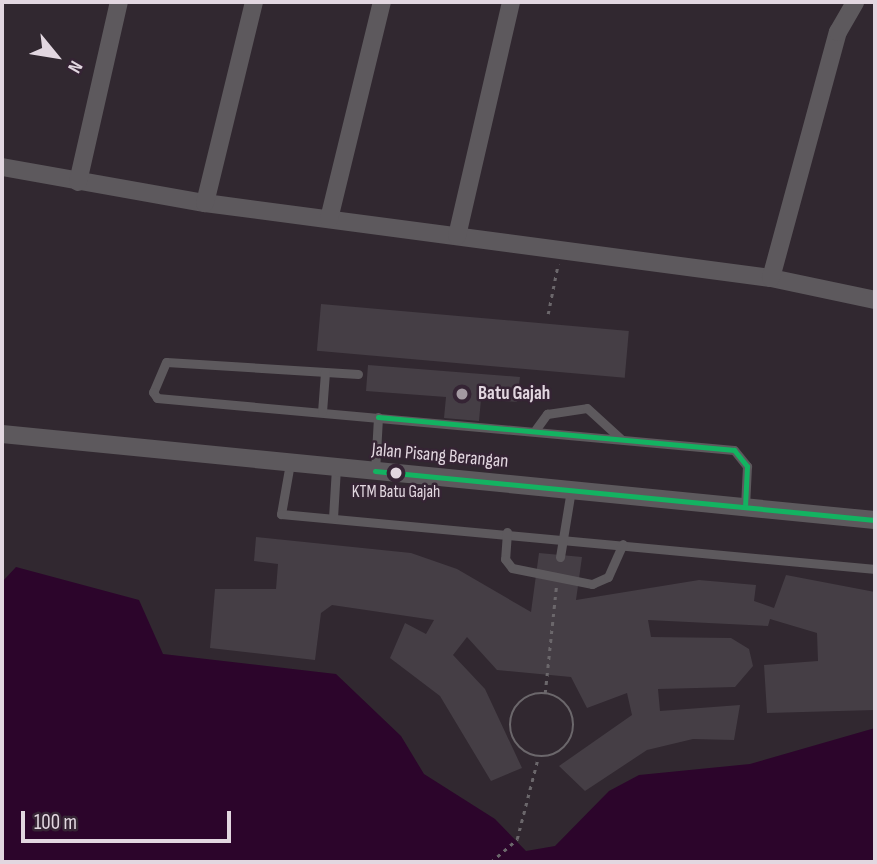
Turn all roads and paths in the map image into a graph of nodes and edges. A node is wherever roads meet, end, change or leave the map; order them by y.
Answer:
1 (119, 2) edge
2 (254, 2) edge
3 (382, 2) edge
4 (511, 2) edge
5 (855, 2) edge
6 (2, 167) edge
7 (78, 182) junction
8 (205, 203) junction
9 (329, 219) junction
10 (457, 236) junction
11 (561, 250) junction
12 (771, 278) junction
13 (875, 300) edge
14 (548, 314) dead end
15 (325, 372) junction
16 (358, 374) dead end
17 (322, 412) junction
18 (378, 416) junction
19 (536, 429) junction
20 (4, 435) edge
21 (621, 439) junction
22 (290, 463) junction
23 (336, 467) junction
24 (375, 471) junction
25 (571, 490) junction
26 (745, 507) junction
27 (333, 519) junction
28 (875, 520) edge
29 (507, 532) junction
30 (563, 538) junction
31 (623, 544) junction
32 (560, 557) dead end
33 (875, 569) edge
34 (556, 580) junction
35 (545, 693) junction
36 (538, 757) junction
37 (491, 862) edge

1 - 7 street
2 - 8 street
3 - 9 street
4 - 10 street
5 - 12 street
6 - 7 street
7 - 8 street
8 - 9 street
9 - 10 street
10 - 11 street
11 - 12 street
11 - 14 path
12 - 13 street
15 - 16 lane
15 - 17 lane
15 - 17 lane
17 - 18 lane
18 - 19 lane
18 - 24 lane
19 - 21 lane
19 - 21 lane
20 - 22 street, Jalan Pisang Berangan
21 - 26 lane
22 - 23 street, Jalan Pisang Berangan
22 - 27 lane
23 - 24 street, Jalan Pisang Berangan
23 - 27 lane
24 - 25 street, Jalan Pisang Berangan
25 - 26 street, Jalan Pisang Berangan
25 - 30 lane
26 - 28 street, Jalan Pisang Berangan
27 - 29 lane
29 - 30 lane
29 - 34 lane
30 - 31 lane
30 - 32 lane
31 - 33 lane
31 - 34 lane
34 - 35 path
35 - 36 path
35 - 36 path
36 - 37 path

